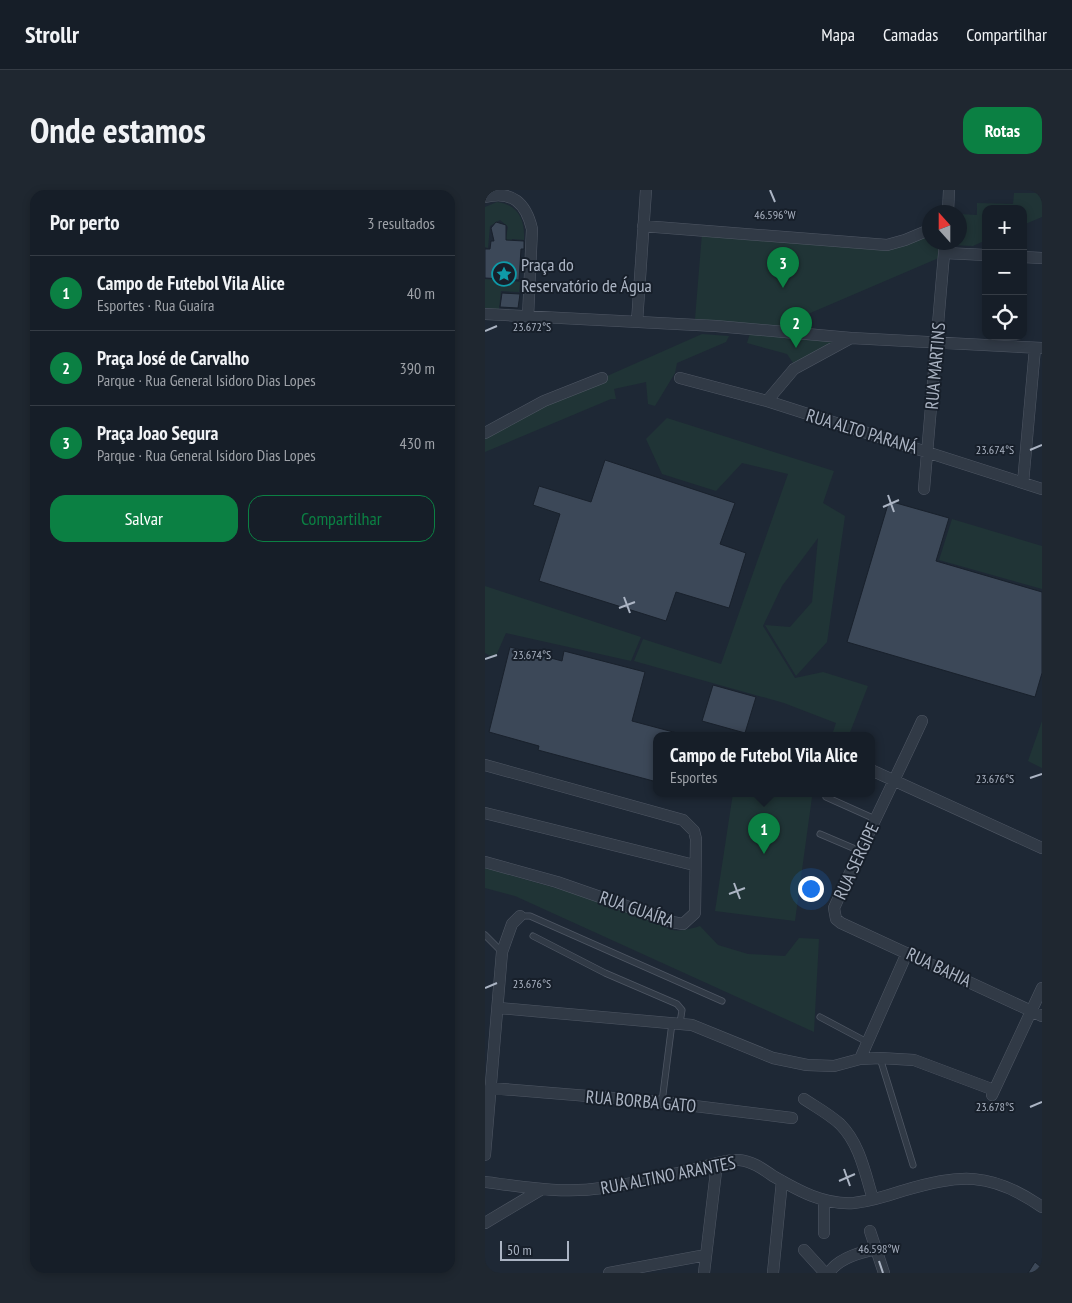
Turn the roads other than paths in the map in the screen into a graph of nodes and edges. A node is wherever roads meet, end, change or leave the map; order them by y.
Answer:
1 (646, 190) edge
2 (949, 190) edge
3 (500, 191) edge
4 (485, 197) edge
5 (948, 205) edge
6 (643, 226) junction
7 (922, 233) edge
8 (945, 250) edge
9 (957, 250) edge
10 (982, 254) edge
11 (1027, 257) edge
12 (1042, 258) edge
13 (485, 314) edge
14 (528, 318) junction
15 (637, 322) junction
16 (851, 338) junction
17 (938, 342) junction
18 (1038, 348) edge
19 (602, 378) dead end
20 (681, 378) dead end
21 (767, 401) junction
22 (485, 433) edge
23 (928, 451) junction
24 (1023, 483) junction
25 (924, 489) dead end
26 (1042, 489) edge
27 (922, 721) dead end
28 (485, 765) edge
29 (875, 772) edge
30 (894, 781) junction
31 (826, 797) dead end
32 (485, 813) edge
33 (875, 819) junction
34 (820, 834) dead end
35 (1042, 848) edge
36 (860, 850) junction
37 (485, 862) edge
38 (695, 865) junction
39 (520, 916) joint
40 (836, 919) joint
41 (485, 935) edge
42 (533, 936) dead end
43 (502, 952) junction
44 (907, 952) junction
45 (1042, 988) edge
46 (722, 1001) dead end
47 (499, 1008) junction
48 (1037, 1013) edge
49 (820, 1017) dead end
50 (676, 1023) junction
51 (867, 1042) junction
52 (880, 1058) junction
53 (859, 1059) junction
54 (489, 1088) junction
55 (804, 1099) dead end
56 (662, 1102) junction
57 (792, 1118) dead end
58 (485, 1155) edge
59 (717, 1163) junction
60 (913, 1165) dead end
61 (782, 1181) junction
62 (485, 1182) edge
63 (542, 1189) junction
64 (873, 1199) junction
65 (824, 1201) junction
66 (1042, 1207) edge
67 (485, 1223) edge
68 (870, 1231) dead end
69 (824, 1233) dead end
70 (877, 1249) junction
71 (803, 1250) dead end
72 (706, 1255) junction
73 (830, 1272) edge
74 (609, 1273) edge
75 (704, 1273) edge
76 (773, 1273) edge
77 (884, 1273) edge

1 - 6 street
2 - 5 street
3 - 4 street
3 - 14 street
6 - 7 street
6 - 15 street
8 - 17 street, RUA MARTINS
9 - 10 street
11 - 12 street
13 - 14 street
14 - 15 street
15 - 16 street
16 - 17 street
16 - 21 street
17 - 18 street
17 - 23 street, RUA MARTINS
18 - 24 street
19 - 22 street
20 - 21 street, RUA ALTO PARANÁ
21 - 23 street, RUA ALTO PARANÁ
23 - 24 street, RUA ALTO PARANÁ
23 - 25 street, RUA MARTINS
24 - 26 street, RUA ALTO PARANÁ
27 - 30 street, RUA SERGIPE
28 - 38 street, RUA GUAÍRA
29 - 30 street
30 - 33 street, RUA SERGIPE
30 - 35 street
31 - 33 lane
32 - 38 street
33 - 36 street, RUA SERGIPE
34 - 36 lane
36 - 40 street, RUA SERGIPE
37 - 38 street, RUA GUAÍRA
39 - 43 street
39 - 46 lane
40 - 44 street, RUA BAHIA
41 - 43 lane
42 - 50 lane
43 - 47 street
44 - 48 street, RUA BAHIA
44 - 51 street
45 - 48 street
47 - 50 street
47 - 54 street
48 - 52 street
49 - 51 lane
50 - 53 street
50 - 56 lane
51 - 53 street
52 - 53 street
52 - 60 lane
54 - 56 street, RUA BORBA GATO
54 - 58 street
55 - 64 street
56 - 57 street, RUA BORBA GATO
59 - 61 street, RUA ALTINO ARANTES
59 - 63 street, RUA ALTINO ARANTES
59 - 72 street
61 - 65 street, RUA ALTINO ARANTES
61 - 76 street
62 - 63 street, RUA ALTINO ARANTES
63 - 67 street
64 - 65 street, RUA ALTINO ARANTES
64 - 66 street, RUA ALTINO ARANTES
65 - 69 street
68 - 70 street
70 - 73 street
70 - 77 street
71 - 73 street
72 - 74 street
72 - 75 street

